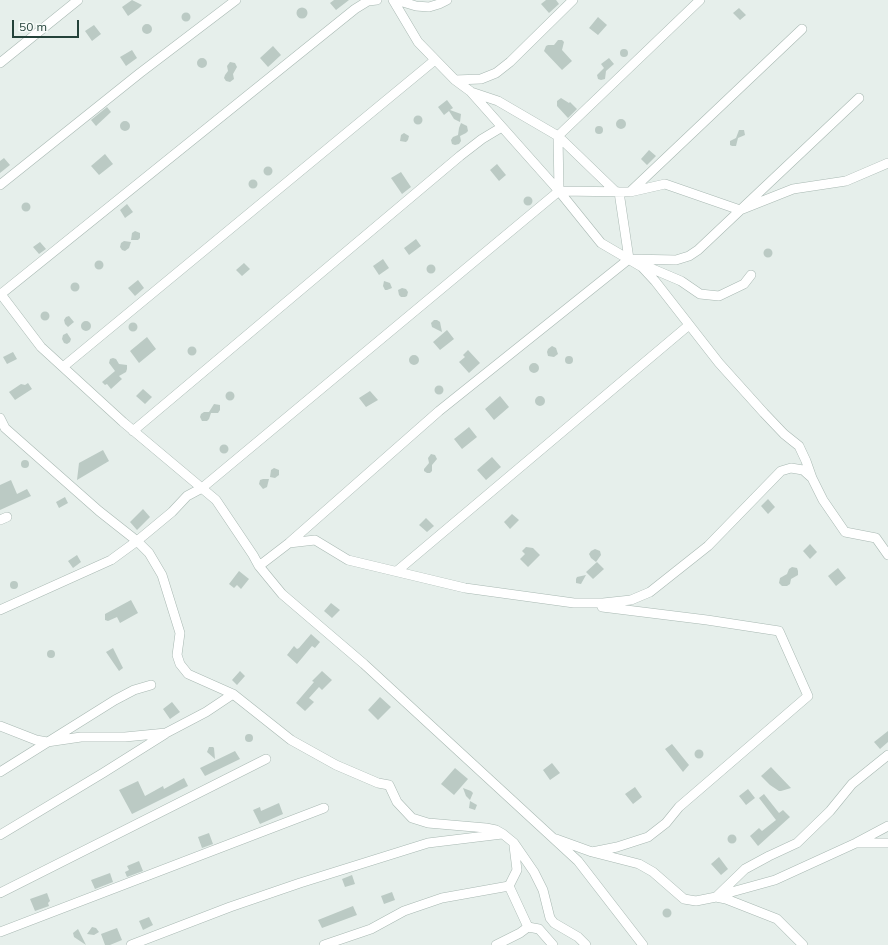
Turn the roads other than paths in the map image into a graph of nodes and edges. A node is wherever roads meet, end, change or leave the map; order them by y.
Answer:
1 (78, 0) edge
2 (236, 0) edge
3 (376, 0) edge
4 (393, 0) edge
5 (396, 0) edge
6 (447, 0) edge
7 (573, 0) edge
8 (700, 0) edge
9 (802, 30) dead end
10 (435, 60) junction
11 (0, 63) edge
12 (455, 80) junction
13 (470, 91) junction
14 (859, 98) dead end
15 (502, 127) junction
16 (558, 136) junction
17 (888, 163) edge
18 (0, 185) edge
19 (559, 191) junction
20 (619, 192) junction
21 (630, 192) junction
22 (740, 210) junction
23 (628, 259) junction
24 (751, 275) dead end
25 (0, 293) edge
26 (689, 325) junction
27 (63, 367) junction
28 (0, 418) edge
29 (133, 430) junction
30 (812, 478) junction
31 (202, 488) junction
32 (876, 538) junction
33 (137, 541) junction
34 (289, 543) junction
35 (888, 544) edge
36 (888, 555) edge
37 (259, 566) junction
38 (398, 571) junction
39 (574, 604) junction
40 (0, 610) edge
41 (151, 685) dead end
42 (233, 694) junction
43 (0, 726) edge
44 (166, 733) junction
45 (47, 742) junction
46 (888, 755) edge
47 (266, 759) dead end
48 (0, 772) edge
49 (324, 808) dead end
50 (888, 826) edge
51 (503, 834) junction
52 (0, 835) edge
53 (551, 837) junction
54 (514, 843) junction
55 (856, 843) junction
56 (888, 843) edge
57 (592, 852) junction
58 (509, 886) junction
59 (0, 893) edge
60 (716, 897) junction
61 (528, 927) junction
62 (0, 932) edge
63 (131, 945) edge
64 (324, 945) edge
65 (496, 945) edge
66 (553, 945) edge
67 (586, 945) edge
68 (643, 945) edge
69 (803, 945) edge

1 - 11 street
2 - 18 street
3 - 25 street
4 - 10 street
5 - 6 street
7 - 12 street
8 - 16 street
9 - 21 street
10 - 12 street
10 - 27 street
12 - 13 street
13 - 15 street
13 - 16 street
14 - 22 street
15 - 19 street
15 - 29 street
16 - 19 street
16 - 20 street
17 - 22 street
19 - 20 street
19 - 23 street
19 - 31 street
20 - 21 street
20 - 23 street
21 - 22 street
22 - 23 street
23 - 24 street
23 - 26 street
23 - 34 street
25 - 27 street
26 - 30 street
26 - 38 street
27 - 29 street
28 - 33 street
29 - 31 street
30 - 32 street
30 - 39 street
31 - 33 street
31 - 37 street
32 - 35 street
32 - 36 street
33 - 40 street
33 - 42 street
34 - 37 street
34 - 38 street
37 - 53 street
38 - 39 street
39 - 57 street
41 - 45 street
42 - 44 street
42 - 51 street
43 - 45 street
44 - 45 street
44 - 52 street
45 - 48 street
46 - 60 street
47 - 59 street
49 - 62 street
50 - 55 street
51 - 54 street
51 - 63 street
53 - 57 street
53 - 68 street
54 - 58 street
54 - 67 street
55 - 56 street
55 - 60 street
57 - 60 street
58 - 61 street
58 - 64 street
60 - 69 street
61 - 65 street
61 - 66 street

